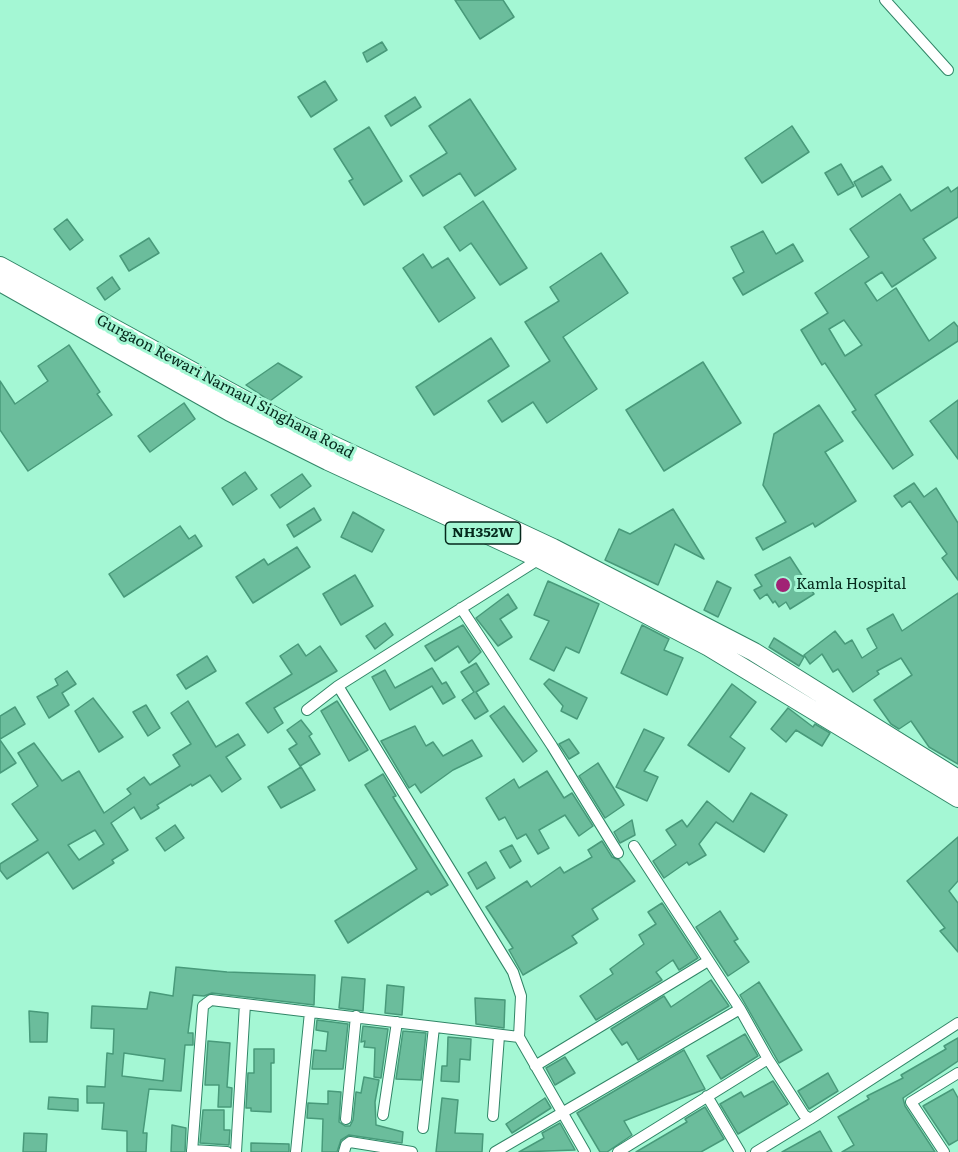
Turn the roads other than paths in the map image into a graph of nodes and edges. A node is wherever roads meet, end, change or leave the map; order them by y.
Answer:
1 (885, 0) edge
2 (948, 70) dead end
3 (0, 266) edge
4 (0, 282) edge
5 (546, 553) junction
6 (461, 608) junction
7 (338, 686) junction
8 (307, 710) dead end
9 (958, 779) edge
10 (958, 798) edge
11 (634, 846) dead end
12 (618, 854) dead end
13 (708, 961) junction
14 (245, 1004) junction
15 (740, 1009) junction
16 (310, 1012) junction
17 (356, 1016) junction
18 (397, 1022) junction
19 (958, 1023) edge
20 (434, 1027) junction
21 (499, 1036) junction
22 (519, 1037) junction
23 (768, 1059) junction
24 (535, 1066) junction
25 (958, 1073) edge
26 (707, 1096) junction
27 (562, 1114) junction
28 (383, 1115) dead end
29 (494, 1116) dead end
30 (346, 1119) dead end
31 (810, 1119) junction
32 (423, 1128) dead end
33 (192, 1151) edge
34 (583, 1151) edge
35 (227, 1152) edge
36 (236, 1152) edge
37 (296, 1152) edge
38 (344, 1152) edge
39 (412, 1152) edge
40 (495, 1152) edge
41 (618, 1152) edge
42 (740, 1152) edge
43 (756, 1152) edge
44 (944, 1152) edge

1 - 2 street
3 - 5 highway, Gurgaon Rewari Narnaul Singhana Road / NH352W
4 - 5 highway, NH352W
5 - 6 street
5 - 9 highway, Gurgaon Rewari Narnaul Singhana Road / NH352W
5 - 10 highway, NH352W
6 - 7 street
6 - 12 street
7 - 8 street
7 - 22 street
11 - 13 street
13 - 15 street
13 - 24 street
14 - 16 street
14 - 33 street
14 - 36 street
15 - 23 street
15 - 27 street
16 - 17 street
16 - 37 street
17 - 18 street
17 - 30 street
18 - 20 street
18 - 28 street
19 - 31 street
20 - 21 street
20 - 32 street
21 - 22 street
21 - 29 street
22 - 24 street
23 - 26 street
23 - 31 street
24 - 27 street
25 - 44 street
26 - 41 street
26 - 42 street
27 - 34 street
27 - 40 street
31 - 43 street
33 - 35 street
38 - 39 street

